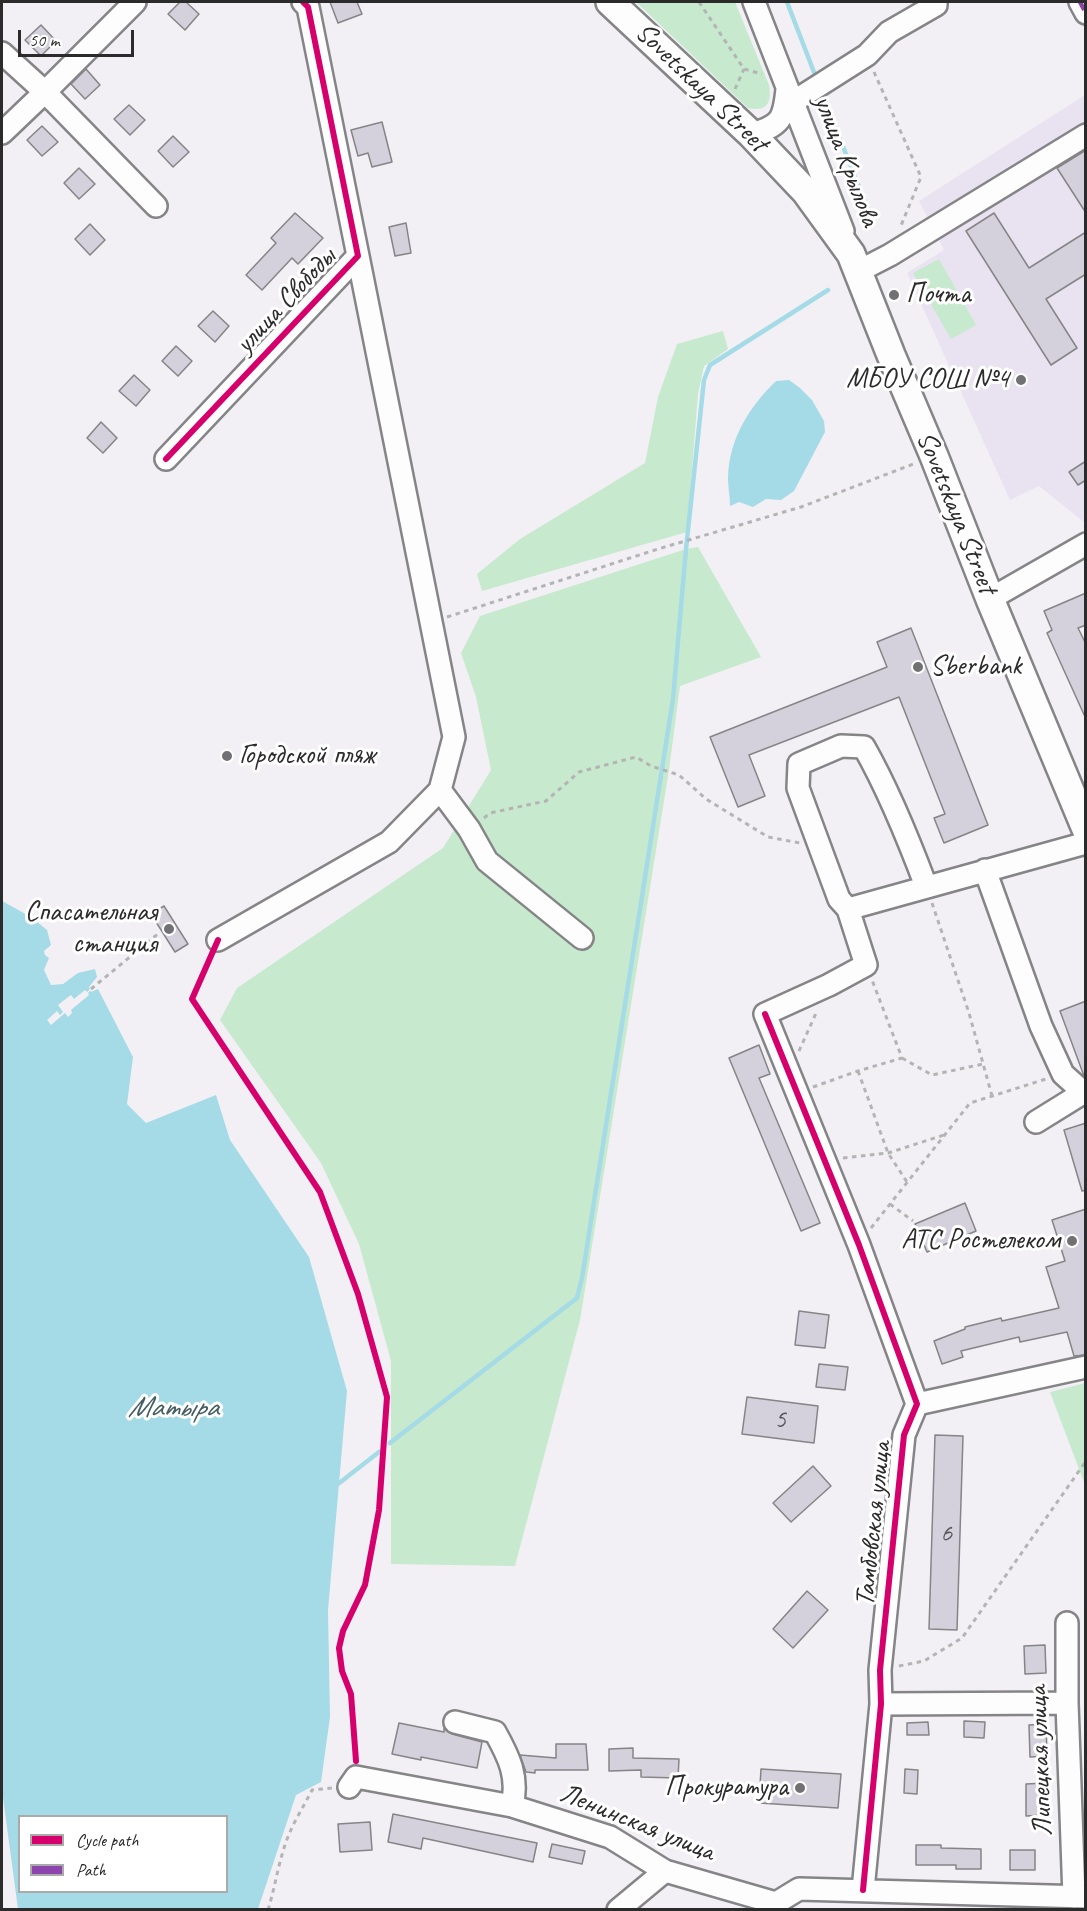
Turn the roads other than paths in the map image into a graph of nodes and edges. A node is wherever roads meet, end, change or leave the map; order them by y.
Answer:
1 (135, 2) edge
2 (303, 2) edge
3 (609, 2) edge
4 (754, 2) edge
5 (936, 2) edge
6 (1080, 2) edge
7 (1086, 13) edge
8 (2, 53) edge
9 (45, 92) junction
10 (790, 95) junction
11 (2, 133) edge
12 (751, 134) junction
13 (1086, 135) edge
14 (156, 206) dead end
15 (357, 256) junction
16 (855, 263) junction
17 (166, 459) dead end
18 (1086, 544) edge
19 (990, 599) junction
20 (440, 790) junction
21 (1086, 829) edge
22 (1086, 843) edge
23 (985, 870) junction
24 (926, 886) junction
25 (848, 909) junction
26 (582, 938) dead end
27 (218, 940) road end
28 (1084, 1092) edge
29 (1036, 1122) dead end
30 (1086, 1367) edge
31 (917, 1404) junction
32 (1067, 1623) dead end
33 (1067, 1703) junction
34 (881, 1704) junction
35 (455, 1722) dead end
36 (350, 1787) road end
37 (512, 1806) junction
38 (665, 1871) junction
39 (863, 1890) junction
40 (1080, 1897) edge
41 (774, 1906) edge
42 (618, 1910) edge

1 - 9 street
2 - 15 street, улица Свободы
3 - 12 main road, Sovetskaya Street
4 - 10 street, улица Крылова
5 - 10 street
6 - 7 street
8 - 9 street
9 - 11 street
9 - 14 street
10 - 12 street, улица Крылова
10 - 16 street, улица Крылова
12 - 16 main road, Sovetskaya Street
13 - 16 street
15 - 17 street, улица Свободы
15 - 20 street
16 - 19 main road, Sovetskaya Street
18 - 19 street
19 - 21 main road, Sovetskaya Street
20 - 26 street
20 - 27 street
22 - 23 street
23 - 24 street
23 - 28 street
24 - 25 street
24 - 25 street
25 - 31 street
28 - 29 street
30 - 31 street
31 - 34 street, Тамбовская улица
32 - 33 street, Липецкая улица
33 - 34 street
33 - 40 street, Липецкая улица
34 - 39 street, Тамбовская улица
35 - 37 street
36 - 37 street, Ленинская улица
37 - 38 street, Ленинская улица
38 - 41 street, Ленинская улица
38 - 42 street
39 - 40 street, Ленинская улица
39 - 41 street, Ленинская улица

